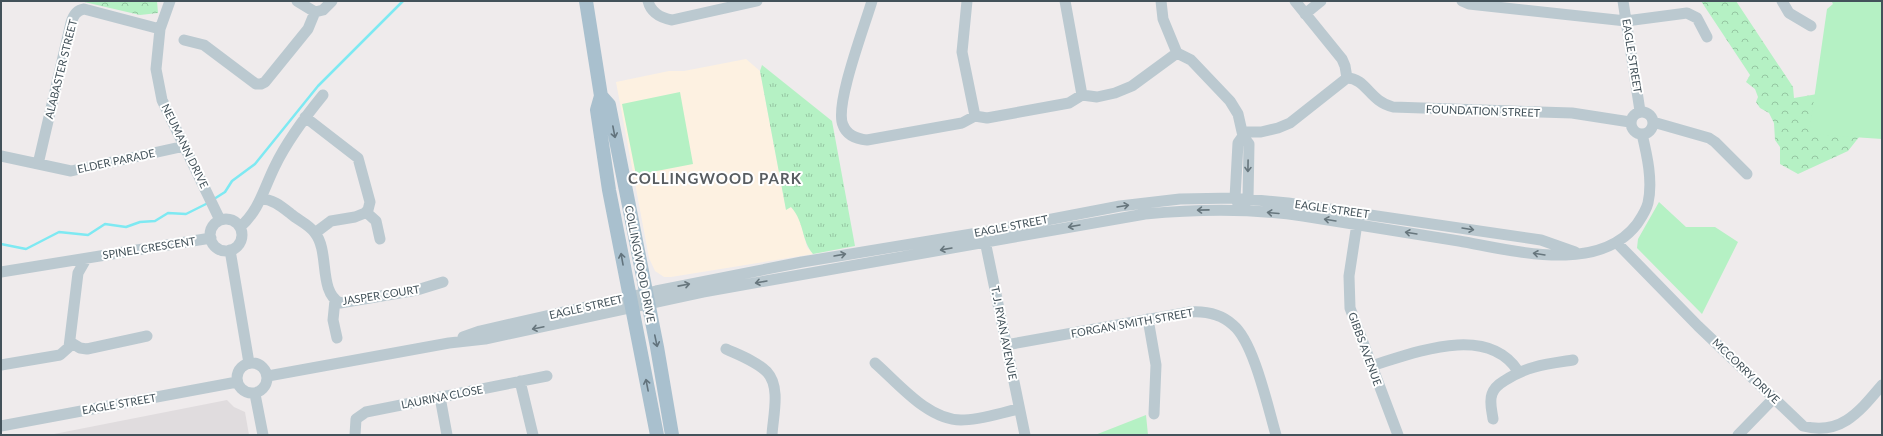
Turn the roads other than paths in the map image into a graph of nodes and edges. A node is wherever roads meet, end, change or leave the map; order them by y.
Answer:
1 (170, 1) edge
2 (297, 1) edge
3 (332, 1) edge
4 (586, 1) edge
5 (648, 1) edge
6 (757, 1) edge
7 (872, 1) edge
8 (967, 1) edge
9 (1065, 1) edge
10 (1161, 1) edge
11 (1295, 1) edge
12 (1321, 1) edge
13 (1462, 1) edge
14 (1623, 1) edge
15 (1782, 1) edge
16 (315, 12) junction
17 (1305, 14) junction
18 (1626, 21) junction
19 (1811, 26) dead end
20 (160, 29) junction
21 (1707, 37) dead end
22 (184, 40) dead end
23 (1177, 53) junction
24 (1347, 78) junction
25 (324, 95) dead end
26 (1082, 95) junction
27 (601, 96) junction
28 (1640, 111) junction
29 (975, 116) junction
30 (305, 117) junction
31 (1630, 122) junction
32 (1653, 122) junction
33 (1243, 134) junction
34 (1642, 134) junction
35 (185, 146) junction
36 (1, 156) edge
37 (38, 164) junction
38 (1747, 174) dead end
39 (1236, 198) junction
40 (261, 199) junction
41 (1248, 199) junction
42 (1242, 210) junction
43 (366, 212) junction
44 (1359, 212) junction
45 (220, 220) junction
46 (1357, 224) junction
47 (240, 227) junction
48 (315, 233) junction
49 (985, 237) junction
50 (211, 238) junction
51 (380, 239) dead end
52 (1617, 243) junction
53 (230, 250) junction
54 (1578, 253) junction
55 (86, 259) junction
56 (1, 272) edge
57 (443, 282) dead end
58 (647, 298) junction
59 (335, 300) junction
60 (630, 302) junction
61 (1148, 319) junction
62 (147, 336) dead end
63 (337, 338) dead end
64 (70, 342) junction
65 (1006, 345) junction
66 (726, 349) dead end
67 (1573, 360) dead end
68 (249, 363) junction
69 (875, 363) dead end
70 (1, 365) edge
71 (1371, 366) junction
72 (1518, 371) junction
73 (268, 376) junction
74 (547, 376) dead end
75 (520, 381) junction
76 (237, 382) junction
77 (1882, 385) edge
78 (255, 394) junction
79 (440, 397) junction
80 (1774, 398) junction
81 (1019, 409) junction
82 (1154, 414) dead end
83 (1493, 419) dead end
84 (1, 426) edge
85 (263, 435) edge
86 (355, 435) edge
87 (447, 435) edge
88 (533, 435) edge
89 (657, 435) edge
90 (672, 435) edge
91 (772, 435) edge
92 (1026, 435) edge
93 (1276, 435) edge
94 (1398, 435) edge
95 (1738, 435) edge
96 (1828, 435) edge

1 - 20 street, NEUMANN DRIVE
2 - 16 street
3 - 16 street
4 - 27 main road, COLLINGWOOD DRIVE
5 - 6 street
7 - 29 street
8 - 29 street
9 - 26 street
10 - 23 street
11 - 17 street
12 - 17 street
13 - 18 street
14 - 18 street, EAGLE STREET
15 - 19 street
16 - 22 street
17 - 24 street
18 - 21 street
18 - 28 street, EAGLE STREET
20 - 35 street, NEUMANN DRIVE
20 - 37 street, ALABASTER STREET
23 - 26 street
23 - 33 street
24 - 31 street, FOUNDATION STREET
24 - 33 street
25 - 30 street
26 - 29 street
27 -> 58 main road, COLLINGWOOD DRIVE
60 -> 27 main road, COLLINGWOOD DRIVE
28 - 31 street
28 - 32 street
30 - 40 street
30 - 43 street
31 - 34 street
32 - 34 street
32 - 38 street
33 - 39 street
33 -> 41 street
34 - 52 street, EAGLE STREET
35 - 37 street, ELDER PARADE
35 - 45 street, NEUMANN DRIVE
36 - 37 street, ELDER PARADE
39 - 41 street, EAGLE STREET
39 - 42 street
49 -> 39 street, EAGLE STREET
40 - 47 street
40 - 48 street, JASPER COURT
41 - 42 street
41 - 44 street, EAGLE STREET
46 -> 42 street, EAGLE STREET
42 -> 49 street, EAGLE STREET
43 - 48 street
43 - 51 street
44 - 46 street, GIBBS AVENUE
44 -> 54 street, EAGLE STREET
45 - 47 street
45 - 50 street
54 -> 46 street, EAGLE STREET
46 - 71 street, GIBBS AVENUE
47 - 53 street
48 - 59 street, JASPER COURT
49 - 58 street, EAGLE STREET
49 - 65 street, T. J. RYAN AVENUE
50 - 53 street
50 - 55 street, SPINEL CRESCENT
52 - 54 street, EAGLE STREET
52 - 80 street, MCCORRY DRIVE
53 - 68 street
55 - 56 street, SPINEL CRESCENT
55 - 64 street, SPINEL CRESCENT
57 - 59 street, JASPER COURT
58 - 60 street, EAGLE STREET
58 -> 90 main road, COLLINGWOOD DRIVE
59 - 63 street
60 - 73 street, EAGLE STREET
89 -> 60 main road, COLLINGWOOD DRIVE
61 - 65 street, FORGAN SMITH STREET
61 - 82 street
61 - 93 street, FORGAN SMITH STREET
62 - 64 street
64 - 70 street
65 - 81 street, T. J. RYAN AVENUE
66 - 91 street
67 - 72 street
68 - 73 street
68 - 76 street
69 - 81 street
71 - 72 street
71 - 94 street, GIBBS AVENUE
72 - 83 street
73 - 78 street
74 - 75 street, LAURINA CLOSE
75 - 79 street, LAURINA CLOSE
75 - 88 street
76 - 78 street
76 - 84 street, EAGLE STREET
77 - 96 street, MCCORRY DRIVE
78 - 85 street
79 - 86 street, LAURINA CLOSE
79 - 87 street
80 - 95 street
80 - 96 street, MCCORRY DRIVE
81 - 92 street, T. J. RYAN AVENUE

